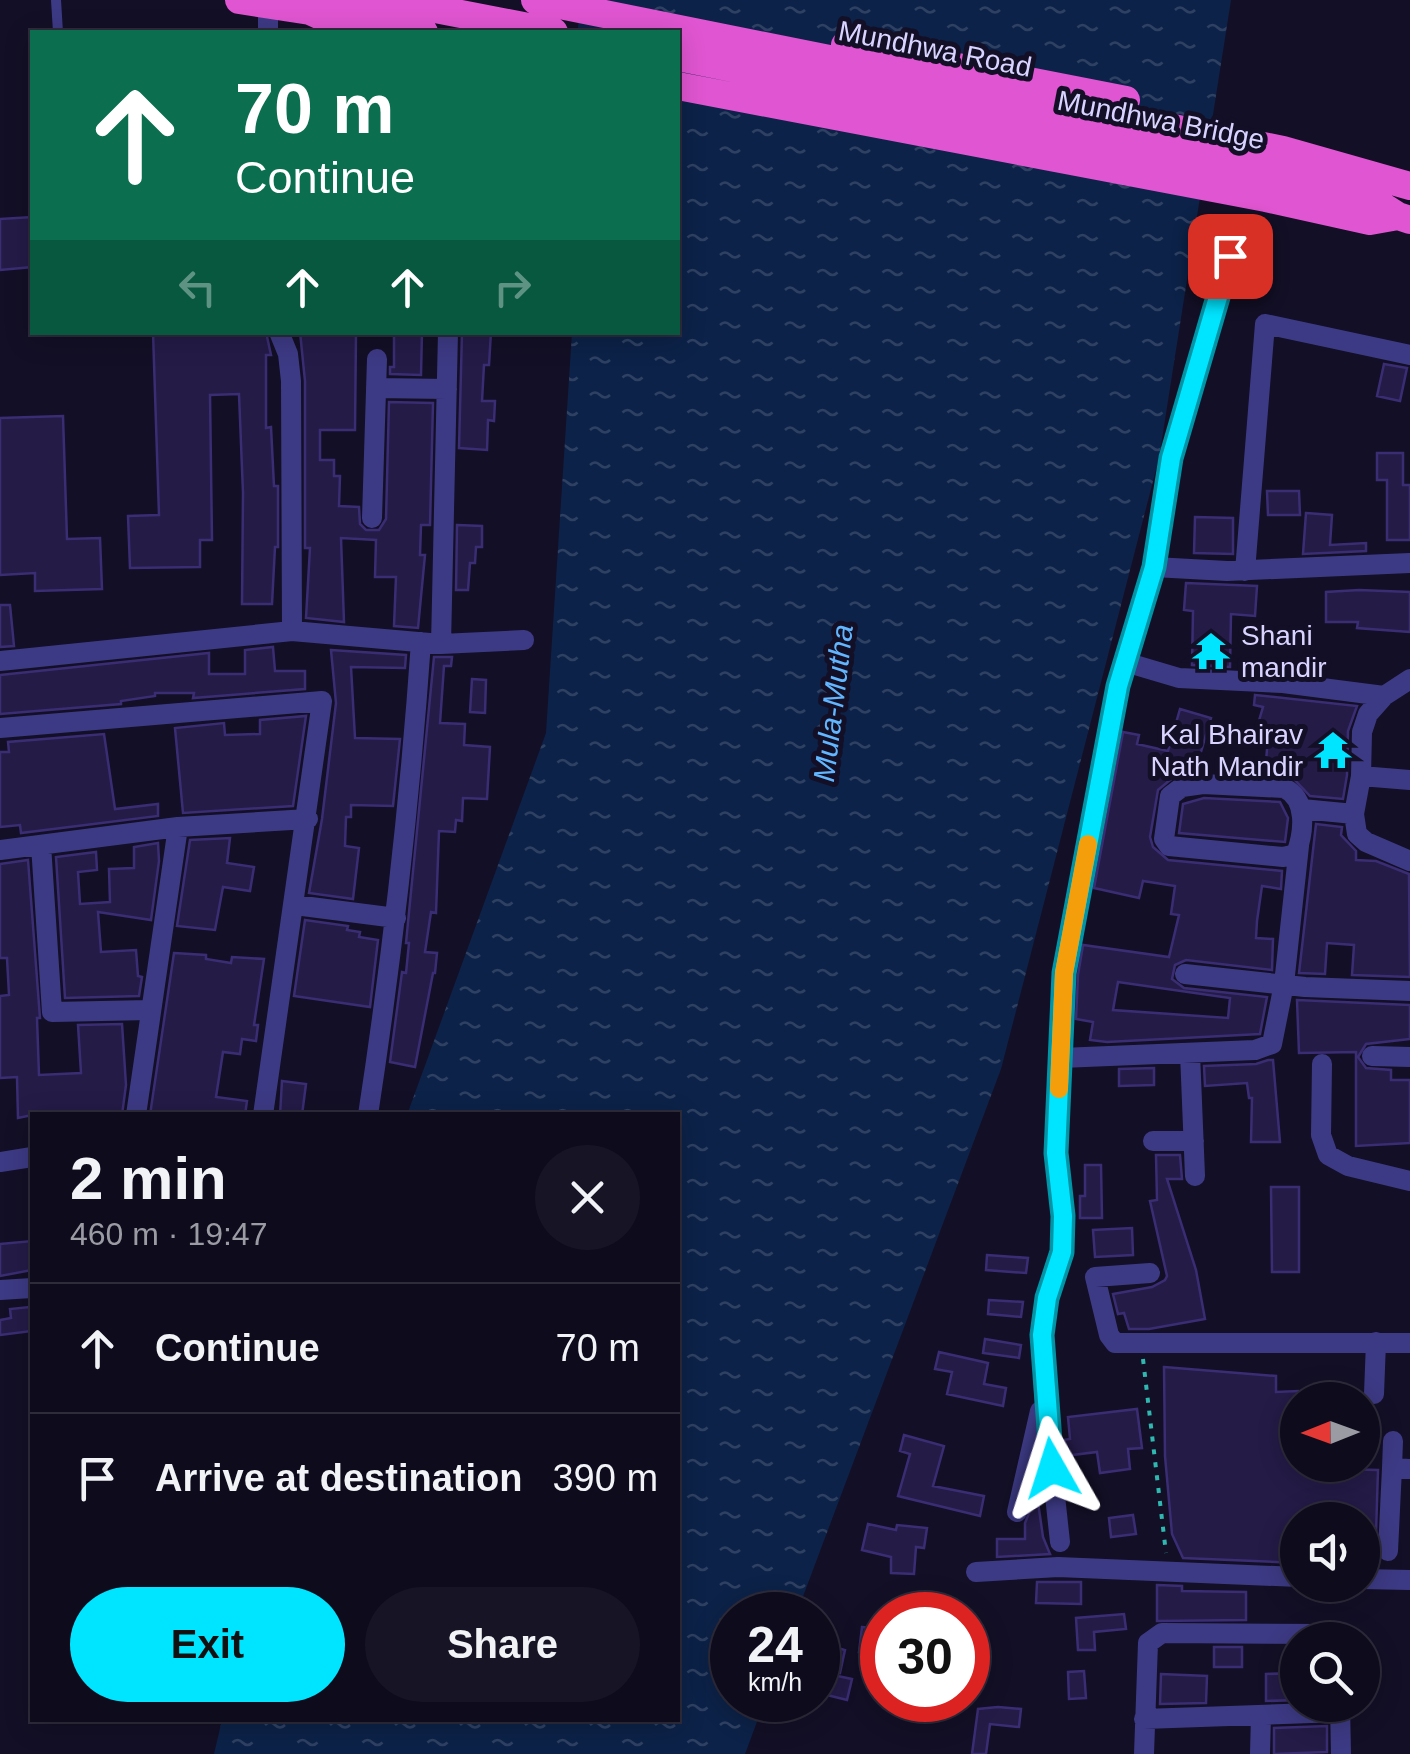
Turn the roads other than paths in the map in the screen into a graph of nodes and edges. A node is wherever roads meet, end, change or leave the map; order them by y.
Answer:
1 (56, 0) edge
2 (240, 0) edge
3 (535, 0) edge
4 (618, 0) edge
5 (310, 11) junction
6 (268, 18) edge
7 (357, 28) edge
8 (58, 30) edge
9 (396, 30) edge
10 (544, 30) edge
11 (666, 30) edge
12 (680, 33) edge
13 (680, 57) edge
14 (680, 86) edge
15 (1279, 165) junction
16 (1410, 185) edge
17 (1404, 218) edge
18 (1230, 256) dead end
19 (281, 335) edge
20 (448, 335) edge
21 (1410, 355) edge
22 (377, 359) dead end
23 (376, 388) junction
24 (446, 389) junction
25 (372, 518) dead end
26 (1410, 563) edge
27 (1154, 567) junction
28 (1245, 571) junction
29 (292, 631) junction
30 (524, 640) dead end
31 (431, 643) junction
32 (0, 660) edge
33 (1125, 662) junction
34 (1410, 680) edge
35 (1384, 696) junction
36 (0, 728) edge
37 (1361, 776) junction
38 (1410, 780) edge
39 (1302, 809) junction
40 (1354, 814) junction
41 (308, 819) junction
42 (178, 827) junction
43 (41, 845) junction
44 (1300, 846) junction
45 (0, 850) edge
46 (1410, 862) edge
47 (294, 905) junction
48 (396, 918) junction
49 (1185, 974) dead end
50 (1284, 984) junction
51 (1410, 991) edge
52 (150, 1010) junction
53 (1190, 1052) junction
54 (1372, 1056) dead end
55 (1410, 1056) edge
56 (1060, 1058) junction
57 (1322, 1064) dead end
58 (136, 1112) edge
59 (263, 1112) edge
60 (368, 1112) edge
61 (1153, 1141) dead end
62 (1194, 1141) junction
63 (30, 1157) edge
64 (0, 1162) edge
65 (1195, 1176) dead end
66 (1410, 1181) edge
67 (1150, 1273) dead end
68 (1056, 1276) junction
69 (1095, 1278) junction
70 (30, 1288) edge
71 (0, 1290) edge
72 (1376, 1342) junction
73 (1410, 1343) edge
74 (1374, 1382) edge
75 (1044, 1394) junction
76 (1393, 1440) dead end
77 (1401, 1468) edge
78 (1018, 1512) dead end
79 (1060, 1542) dead end
80 (1388, 1551) dead end
81 (976, 1572) dead end
82 (1280, 1576) edge
83 (1380, 1579) edge
84 (1410, 1580) edge
85 (1280, 1634) edge
86 (1280, 1714) edge
87 (1261, 1716) junction
88 (1144, 1719) junction
89 (1340, 1722) edge
90 (1144, 1754) edge
91 (1260, 1754) edge
92 (1341, 1754) edge

1 - 8 lane
2 - 6 highway
3 - 11 highway, Mundhwa Road
4 - 15 highway
5 - 6 highway
5 - 7 highway
5 - 10 highway
7 - 9 highway
12 - 15 highway, Mundhwa Road
13 - 15 highway, Mundhwa Bridge
14 - 15 highway
15 - 16 highway
15 - 17 highway, Mundhwa Road
18 - 27 street
19 - 29 street
20 - 24 street
21 - 28 street
22 - 23 street
23 - 24 street
23 - 25 street
24 - 31 street
26 - 28 street
27 - 28 street
27 - 33 street
29 - 31 street
29 - 32 street
30 - 31 street
31 - 48 street
33 - 35 street
33 - 56 street
34 - 35 street
35 - 37 street
36 - 41 street
37 - 38 street
37 - 40 street
39 - 40 street
39 - 44 street
39 - 44 street
40 - 46 street
41 - 42 street
41 - 47 street
42 - 43 street
42 - 52 street
43 - 45 street
43 - 52 street
44 - 50 street
47 - 48 street
47 - 59 street
48 - 60 street
49 - 50 street
50 - 51 street
50 - 53 street
52 - 58 street
53 - 56 street
53 - 62 street
54 - 55 street
56 - 68 street
57 - 66 street
61 - 62 street
62 - 65 street
63 - 64 street
67 - 69 street
68 - 69 street
68 - 75 street
69 - 72 street
70 - 71 street
72 - 73 street
72 - 74 street
75 - 78 street
75 - 79 street
76 - 77 street
77 - 80 street
81 - 82 street
83 - 84 street
85 - 88 street
86 - 87 street
87 - 88 street
87 - 91 street
88 - 90 street
89 - 92 street

